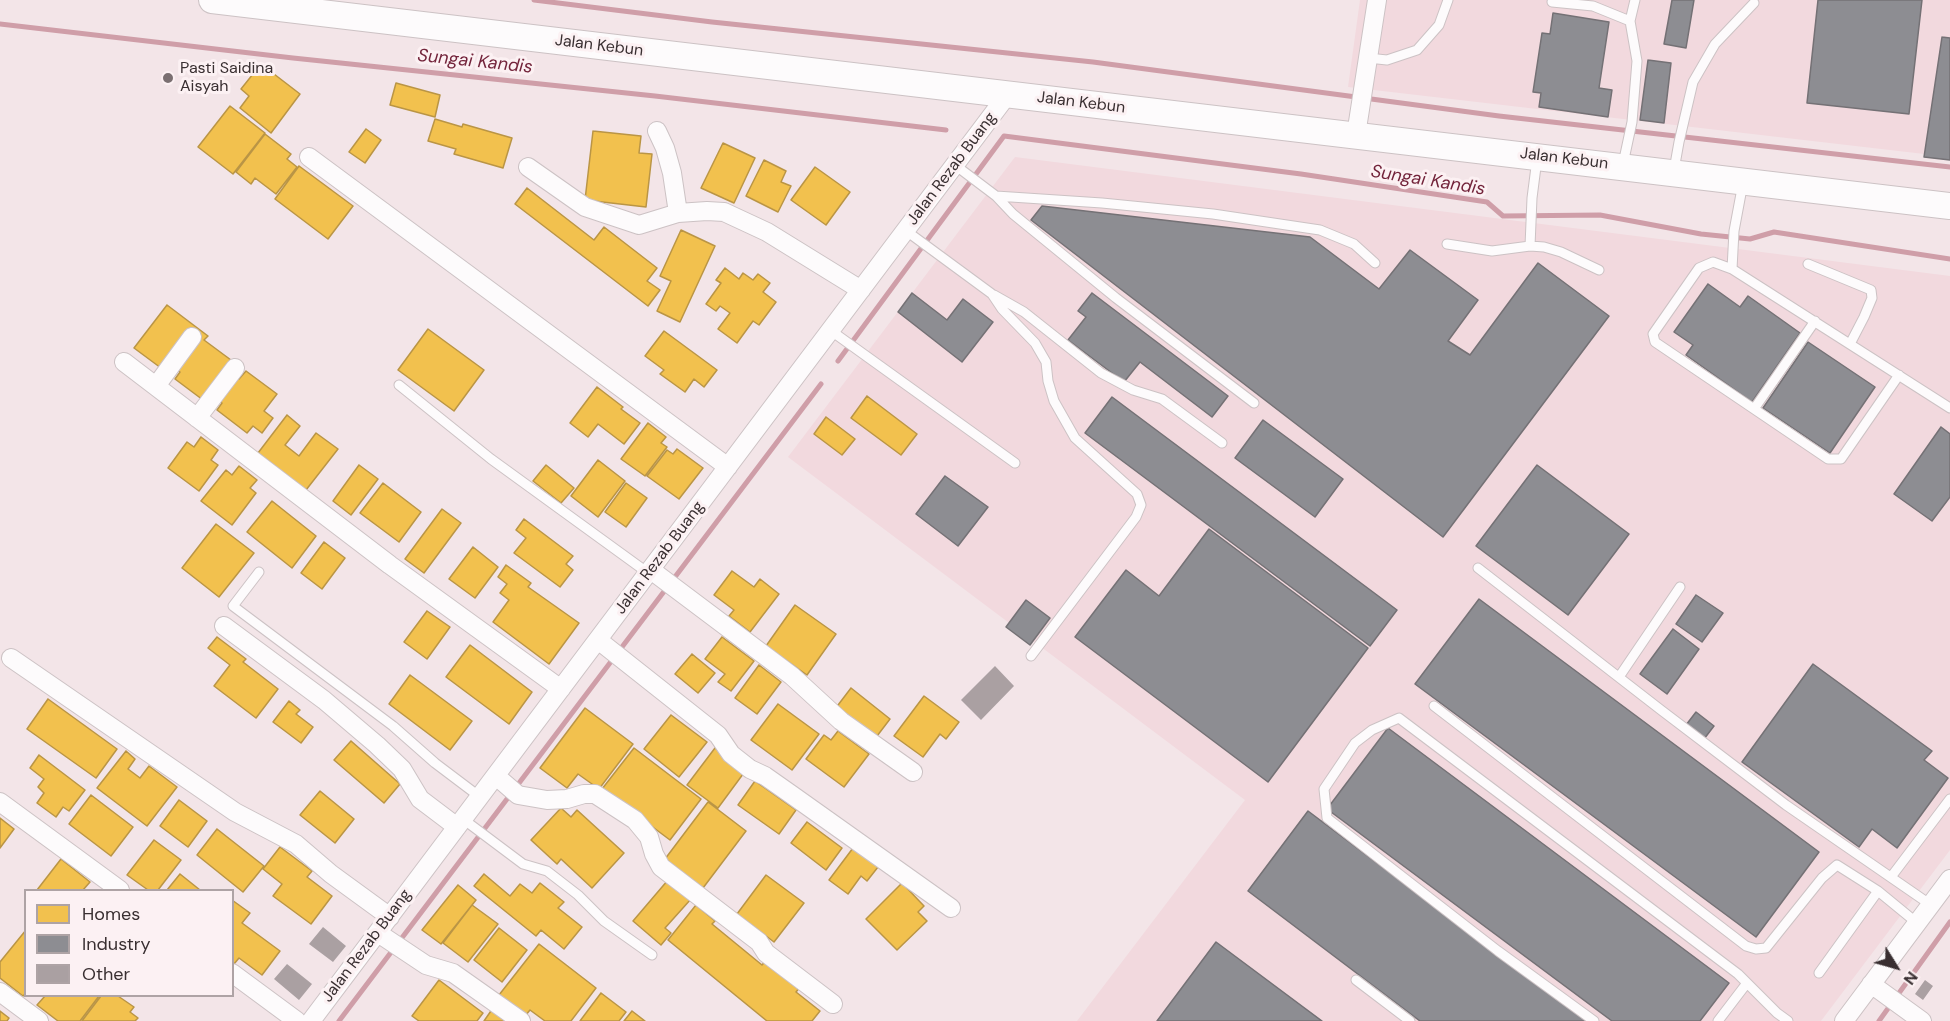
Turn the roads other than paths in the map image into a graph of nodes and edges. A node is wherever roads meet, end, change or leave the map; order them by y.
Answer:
1 (212, 0) edge
2 (1377, 0) edge
3 (1448, 0) edge
4 (1635, 0) edge
5 (1552, 2) dead end
6 (1754, 3) dead end
7 (1630, 21) junction
8 (1368, 58) junction
9 (1008, 94) junction
10 (657, 131) dead end
11 (1356, 135) junction
12 (1537, 156) junction
13 (309, 157) dead end
14 (1623, 166) junction
15 (528, 167) dead end
16 (961, 170) junction
17 (1674, 173) junction
18 (1744, 181) junction
19 (996, 196) junction
20 (1950, 206) edge
21 (678, 213) junction
22 (912, 236) junction
23 (1447, 244) dead end
24 (1530, 246) junction
25 (1375, 263) dead end
26 (1808, 264) dead end
27 (1732, 269) junction
28 (1599, 270) dead end
29 (861, 290) junction
30 (992, 294) junction
31 (1815, 321) junction
32 (838, 336) junction
33 (192, 337) dead end
34 (1850, 344) junction
35 (124, 362) dead end
36 (235, 368) dead end
37 (1899, 375) junction
38 (399, 385) dead end
39 (156, 386) junction
40 (1254, 403) dead end
41 (1949, 404) edge
42 (1755, 409) junction
43 (197, 418) junction
44 (1222, 443) dead end
45 (1015, 463) dead end
46 (728, 467) junction
47 (1478, 568) dead end
48 (259, 572) dead end
49 (652, 572) junction
50 (1680, 587) dead end
51 (224, 627) dead end
52 (602, 644) junction
53 (1030, 656) dead end
54 (11, 658) dead end
55 (1619, 677) junction
56 (561, 689) junction
57 (1434, 706) dead end
58 (913, 772) dead end
59 (499, 779) junction
60 (480, 797) junction
61 (1950, 799) edge
62 (0, 802) edge
63 (464, 824) junction
64 (1891, 877) junction
65 (1949, 881) edge
66 (117, 889) edge
67 (1878, 891) junction
68 (1931, 905) junction
69 (951, 908) dead end
70 (390, 917) junction
71 (1917, 923) junction
72 (382, 935) junction
73 (652, 955) dead end
74 (1819, 973) dead end
75 (234, 974) edge
76 (1356, 980) dead end
77 (1747, 983) junction
78 (1872, 984) junction
79 (0, 992) edge
80 (833, 1004) dead end
81 (39, 1021) edge
82 (297, 1021) edge
83 (311, 1021) edge
84 (521, 1021) edge
85 (1410, 1021) edge
86 (1593, 1021) edge
87 (1718, 1021) edge
88 (1788, 1021) edge
89 (1844, 1021) edge
90 (1922, 1021) edge

1 - 9 main road, Jalan Kebun
2 - 8 street
3 - 8 lane
4 - 7 lane
5 - 7 lane
6 - 17 lane
7 - 14 lane
8 - 11 street
9 - 11 main road, Jalan Kebun
9 - 16 street, Jalan Rezab Buang
10 - 21 street
11 - 12 main road, Jalan Kebun
12 - 14 main road, Jalan Kebun
12 - 24 lane
13 - 46 street
14 - 17 main road, Jalan Kebun
15 - 21 street
16 - 19 lane
16 - 22 street, Jalan Rezab Buang
17 - 18 main road, Jalan Kebun
18 - 20 main road, Jalan Kebun
18 - 27 lane
19 - 25 lane
19 - 40 lane
21 - 29 street
22 - 29 street, Jalan Rezab Buang
22 - 30 lane
23 - 24 lane
24 - 28 lane
26 - 34 lane
27 - 31 lane
27 - 42 lane
29 - 32 street, Jalan Rezab Buang
30 - 44 lane
30 - 53 lane
31 - 34 lane
31 - 42 lane
32 - 45 lane
32 - 46 street, Jalan Rezab Buang
33 - 39 street
34 - 37 lane
35 - 39 street
36 - 43 street
37 - 41 lane
37 - 42 lane
38 - 49 lane
39 - 43 street
43 - 56 street
46 - 49 street, Jalan Rezab Buang
47 - 55 lane
48 - 60 lane
49 - 52 street, Jalan Rezab Buang
49 - 58 street
50 - 55 lane
51 - 63 street
52 - 56 street, Jalan Rezab Buang
52 - 69 street
54 - 70 street
55 - 64 lane
56 - 59 street, Jalan Rezab Buang
57 - 67 lane
59 - 60 street, Jalan Rezab Buang
59 - 80 street
60 - 63 street, Jalan Rezab Buang
61 - 64 lane
62 - 66 street
63 - 70 street, Jalan Rezab Buang
63 - 73 lane
64 - 68 lane
65 - 68 street
67 - 71 lane
67 - 74 lane
68 - 71 street
70 - 72 street, Jalan Rezab Buang
71 - 78 street
72 - 83 street, Jalan Rezab Buang
72 - 84 street
75 - 82 street
76 - 85 lane
77 - 86 lane
77 - 87 lane
77 - 88 lane
78 - 89 street
78 - 90 street
79 - 81 street

